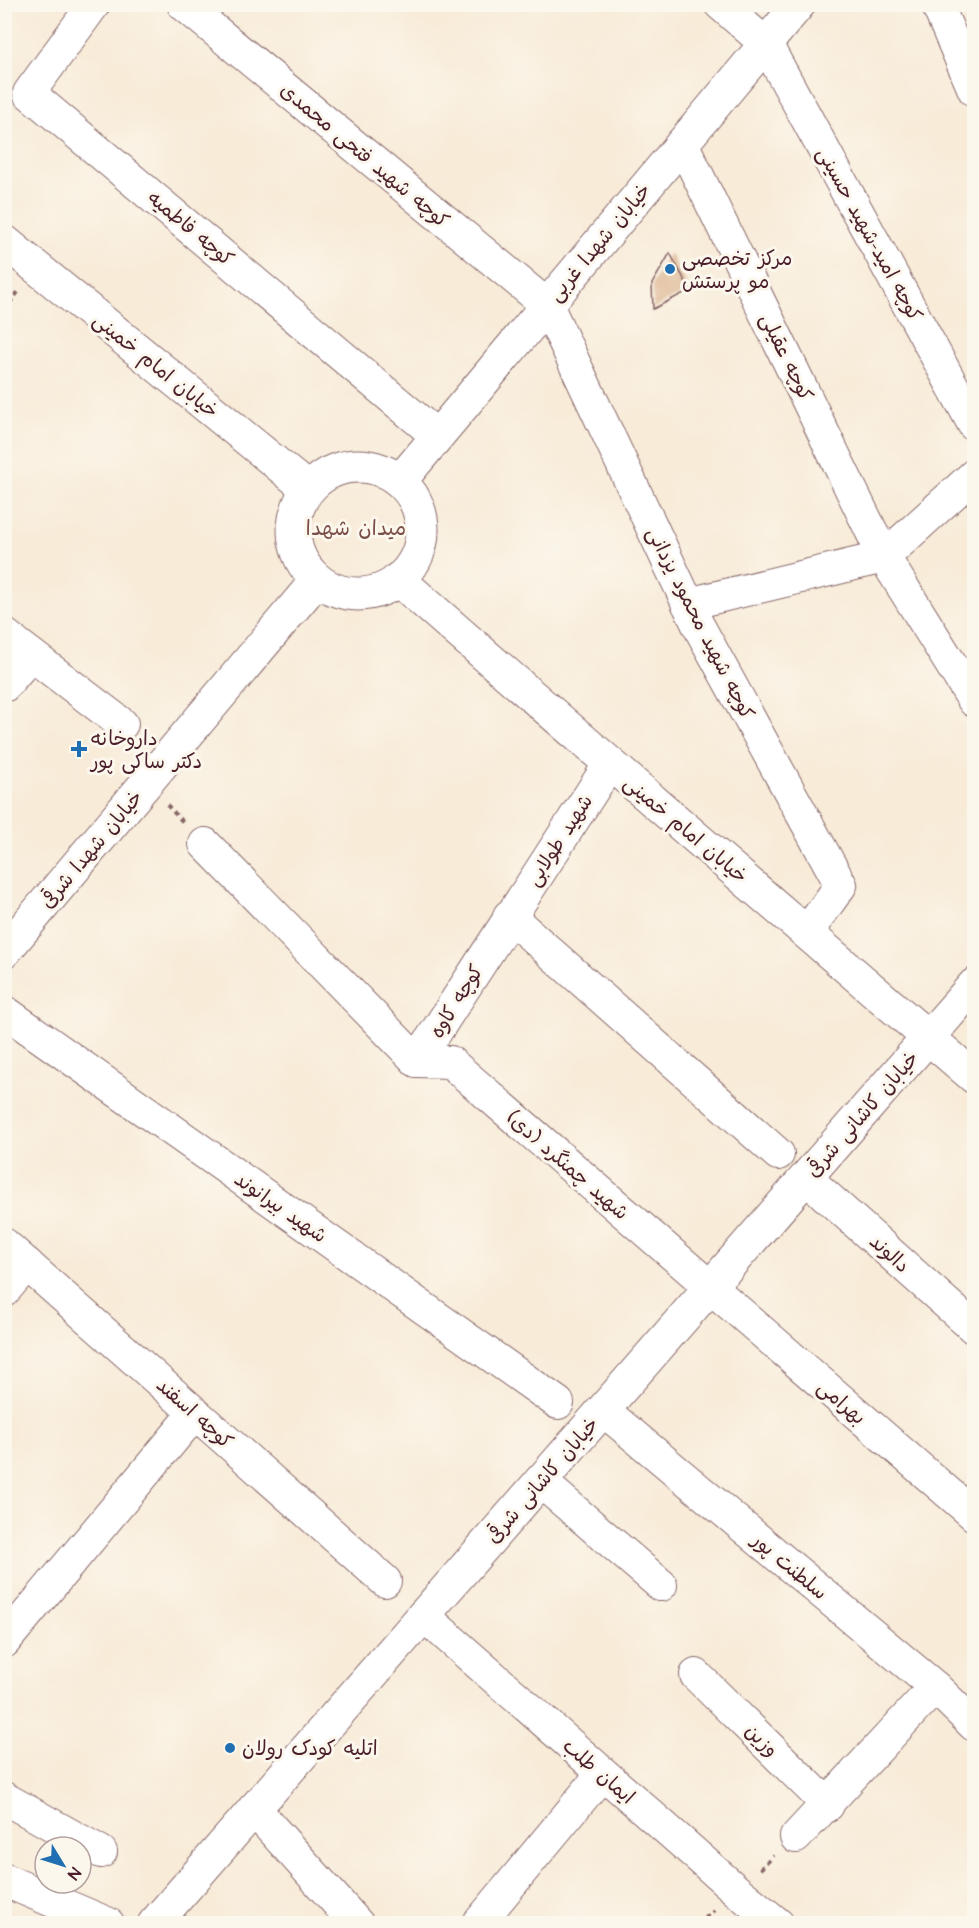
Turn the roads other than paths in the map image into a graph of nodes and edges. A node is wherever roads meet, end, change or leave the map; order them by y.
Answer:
1 (94, 4) edge
2 (183, 4) edge
3 (720, 4) edge
4 (799, 4) edge
5 (937, 4) edge
6 (766, 44) junction
7 (975, 90) edge
8 (682, 143) junction
9 (4, 241) edge
10 (547, 305) junction
11 (975, 425) edge
12 (436, 435) junction
13 (975, 475) edge
14 (400, 481) junction
15 (308, 489) junction
16 (889, 564) junction
17 (398, 579) junction
18 (317, 580) junction
19 (688, 604) junction
20 (4, 634) edge
21 (31, 654) junction
22 (4, 686) edge
23 (975, 701) edge
24 (122, 724) dead end
25 (609, 765) junction
26 (205, 844) road end
27 (509, 916) junction
28 (808, 931) junction
29 (4, 952) edge
30 (975, 985) edge
31 (4, 1011) edge
32 (929, 1038) junction
33 (417, 1060) junction
34 (975, 1077) edge
35 (778, 1154) dead end
36 (806, 1178) junction
37 (16, 1254) edge
38 (710, 1289) junction
39 (4, 1291) edge
40 (975, 1328) edge
41 (558, 1403) dead end
42 (603, 1410) junction
43 (195, 1413) junction
44 (540, 1481) junction
45 (975, 1515) edge
46 (385, 1581) dead end
47 (661, 1585) dead end
48 (423, 1615) junction
49 (4, 1642) edge
50 (696, 1675) dead end
51 (935, 1687) junction
52 (975, 1725) edge
53 (602, 1774) junction
54 (4, 1798) edge
55 (828, 1805) junction
56 (254, 1809) junction
57 (796, 1837) road end
58 (101, 1852) dead end
59 (4, 1880) edge
60 (108, 1923) edge
61 (154, 1923) edge
62 (357, 1923) edge
63 (478, 1923) edge
64 (778, 1923) edge

1 - 12 street, کوچه فاطمیه
2 - 10 street, کوچه شهید فتحی محمدی
3 - 6 street
4 - 6 main road, خیابان شهدا غربی
5 - 7 street
6 - 8 main road, خیابان شهدا غربی
6 - 11 street, کوچه امید-شهید حسینی
8 - 10 main road, خیابان شهدا غربی
8 - 16 street, کوچه عقیلی
9 - 15 main road, خیابان امام خمینی
10 - 12 main road, خیابان شهدا غربی
10 - 19 street, کوچه شهید محمود یزدانی
12 - 14 main road, خیابان شهدا غربی
13 - 16 street
14 - 15 main road
14 - 17 main road
15 - 18 main road
16 - 19 street
16 - 23 street, کوچه عقیلی
17 - 18 main road
17 - 25 main road, خیابان امام خمینی
18 - 29 main road, خیابان شهدا شرقی
19 - 28 street, کوچه شهید محمود یزدانی
20 - 21 street
21 - 22 street
21 - 24 street
25 - 27 street, شهید طولابی
25 - 28 main road, خیابان امام خمینی
26 - 33 street, کوچه کاوه
27 - 33 street, کوچه کاوه
27 - 35 street
28 - 32 main road, خیابان امام خمینی
30 - 32 main road, خیابان کاشانی شرقی
31 - 41 street, شهید بیرانوند
32 - 34 main road, خیابان امام خمینی
32 - 36 main road, خیابان کاشانی شرقی
33 - 38 street, شهید چمنگرد (دی)
36 - 38 main road, خیابان کاشانی شرقی
36 - 40 street, دالوند
37 - 39 street
37 - 43 street, کوچه اسفند
38 - 42 main road, خیابان کاشانی شرقی
38 - 45 street, بهرامی
42 - 44 main road, خیابان کاشانی شرقی
42 - 51 street, سلطنت پور
43 - 46 street, کوچه اسفند
43 - 49 street
44 - 47 street
44 - 48 main road, خیابان کاشانی شرقی
48 - 53 street, ایمان طلب
48 - 56 main road, خیابان کاشانی شرقی
50 - 55 street, وزین
51 - 52 street, سلطنت پور
51 - 55 street
53 - 63 street
53 - 64 street, ایمان طلب
54 - 58 street
55 - 57 street
56 - 61 main road, خیابان کاشانی شرقی
56 - 62 main road
59 - 60 main road

